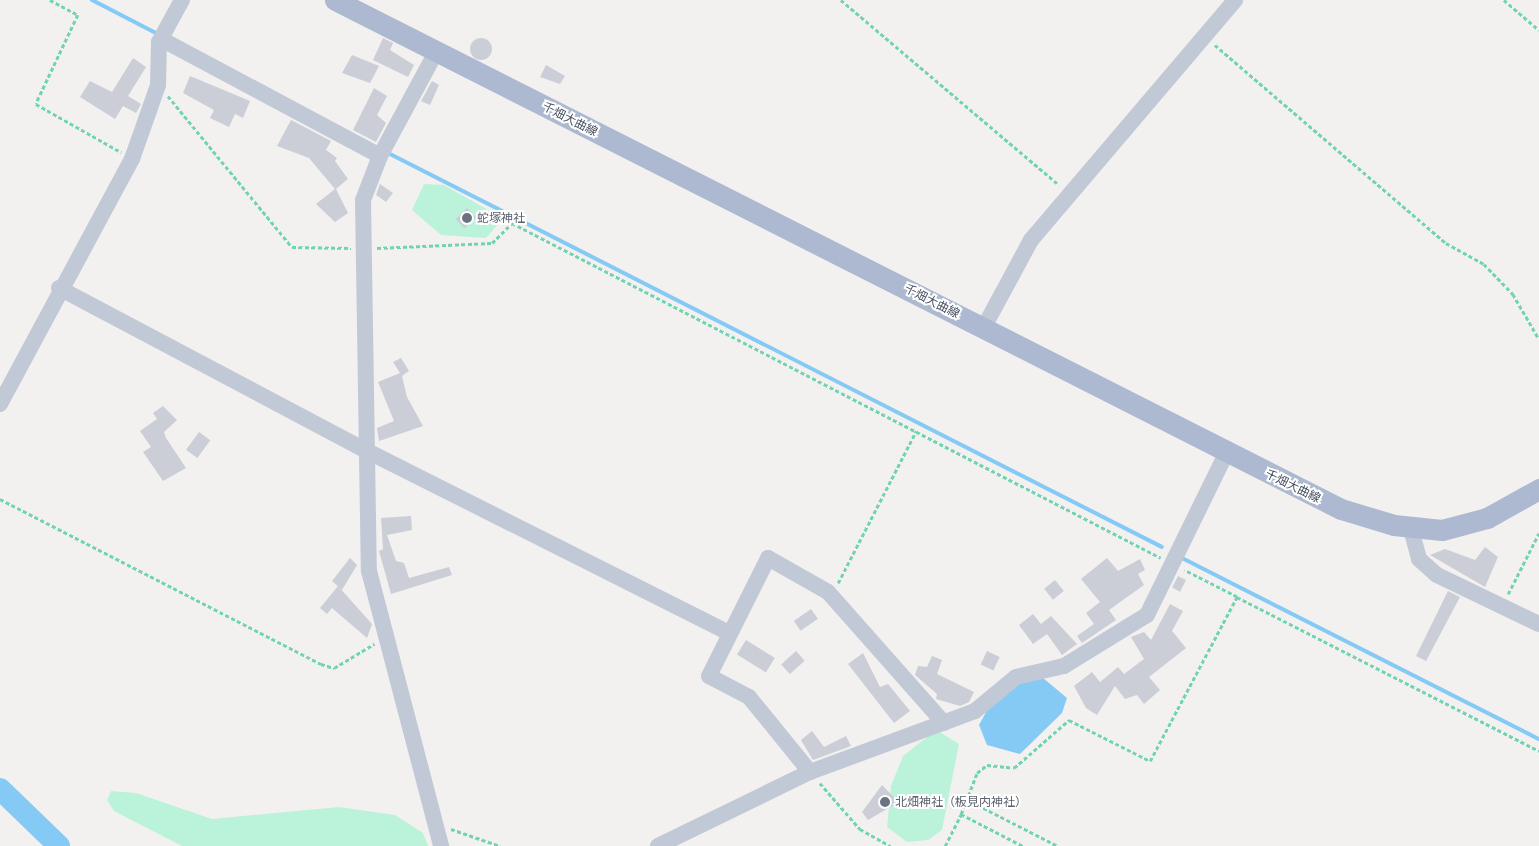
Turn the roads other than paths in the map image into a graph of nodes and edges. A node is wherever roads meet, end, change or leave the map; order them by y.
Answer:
1 (182, 0) edge
2 (335, 0) edge
3 (1235, 0) edge
4 (161, 39) junction
5 (436, 52) junction
6 (380, 156) junction
7 (59, 288) junction
8 (984, 327) junction
9 (0, 404) edge
10 (367, 451) junction
11 (1227, 452) junction
12 (1539, 489) edge
13 (1411, 529) junction
14 (1539, 624) edge
15 (729, 633) junction
16 (944, 723) junction
17 (810, 772) junction
18 (441, 846) edge
19 (658, 846) edge

1 - 4 street
2 - 5 main road, 千畑大曲線
3 - 8 street
4 - 6 street
4 - 7 street
5 - 6 street
5 - 8 main road, 千畑大曲線
6 - 10 street
7 - 9 street
7 - 10 street
8 - 11 main road, 千畑大曲線
10 - 15 street
10 - 18 street
11 - 13 main road, 千畑大曲線
11 - 16 street
12 - 13 main road, 千畑大曲線
13 - 14 street
15 - 16 street
15 - 17 street
16 - 17 street
17 - 19 street

